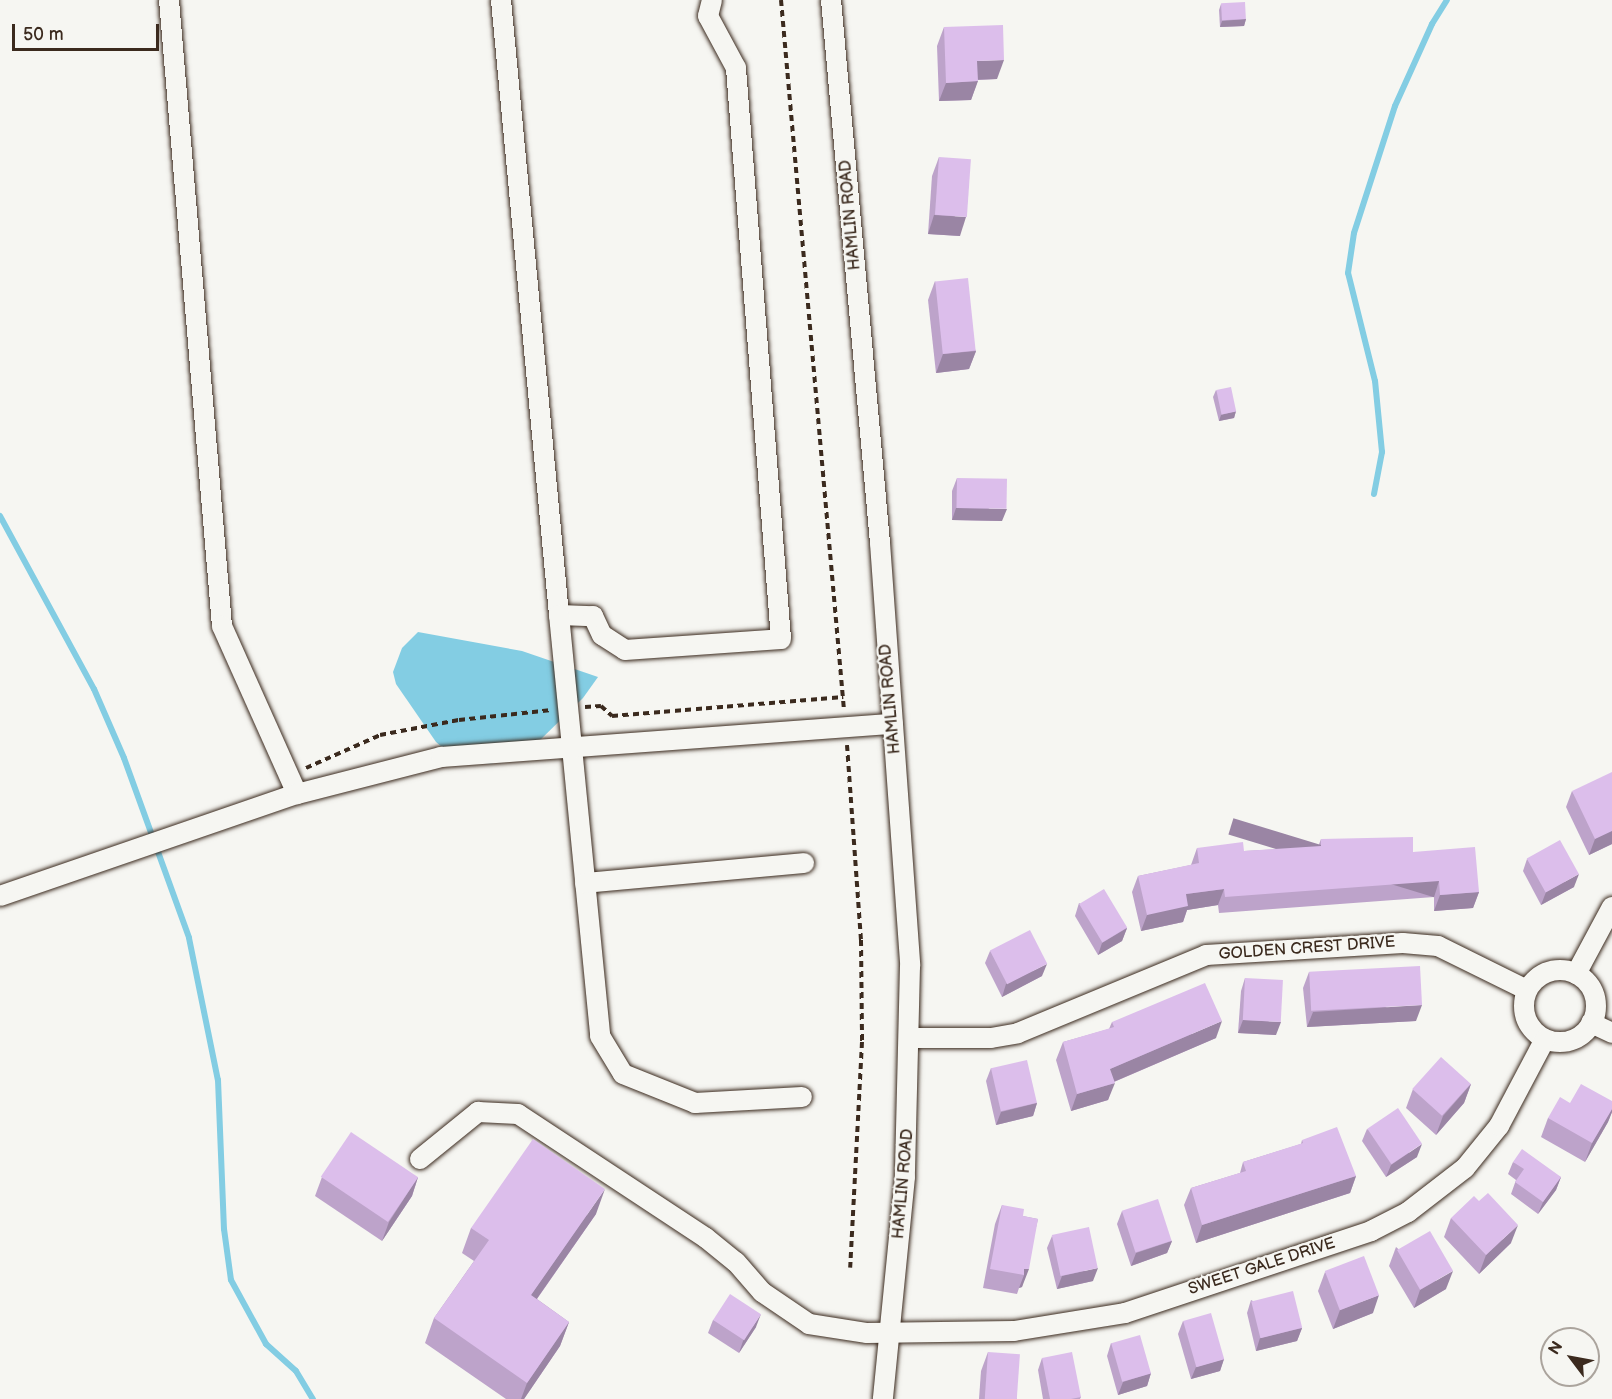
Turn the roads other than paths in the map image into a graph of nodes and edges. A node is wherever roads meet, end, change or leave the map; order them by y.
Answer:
1 (169, 0) edge
2 (501, 0) edge
3 (712, 0) edge
4 (831, 0) edge
5 (559, 615) junction
6 (893, 724) junction
7 (572, 746) junction
8 (293, 785) junction
9 (804, 862) dead end
10 (585, 883) junction
11 (0, 896) edge
12 (1612, 907) edge
13 (1576, 974) junction
14 (1527, 990) junction
15 (1591, 1023) junction
16 (1612, 1033) edge
17 (912, 1038) junction
18 (1545, 1039) junction
19 (802, 1097) dead end
20 (420, 1159) dead end
21 (890, 1330) junction
22 (883, 1399) edge

1 - 8 street
2 - 5 street
3 - 5 street
4 - 6 street, HAMLIN ROAD
5 - 7 street
6 - 7 street
6 - 17 street, HAMLIN ROAD
7 - 8 street
7 - 10 street
8 - 11 street
9 - 10 street
10 - 19 street
12 - 13 street
13 - 14 street
13 - 15 street
14 - 17 street, GOLDEN CREST DRIVE
14 - 18 street
15 - 16 street
15 - 18 street
17 - 21 street, HAMLIN ROAD
18 - 21 street, SWEET GALE DRIVE
20 - 21 street, SWEET GALE DRIVE
21 - 22 street, HAMLIN ROAD

